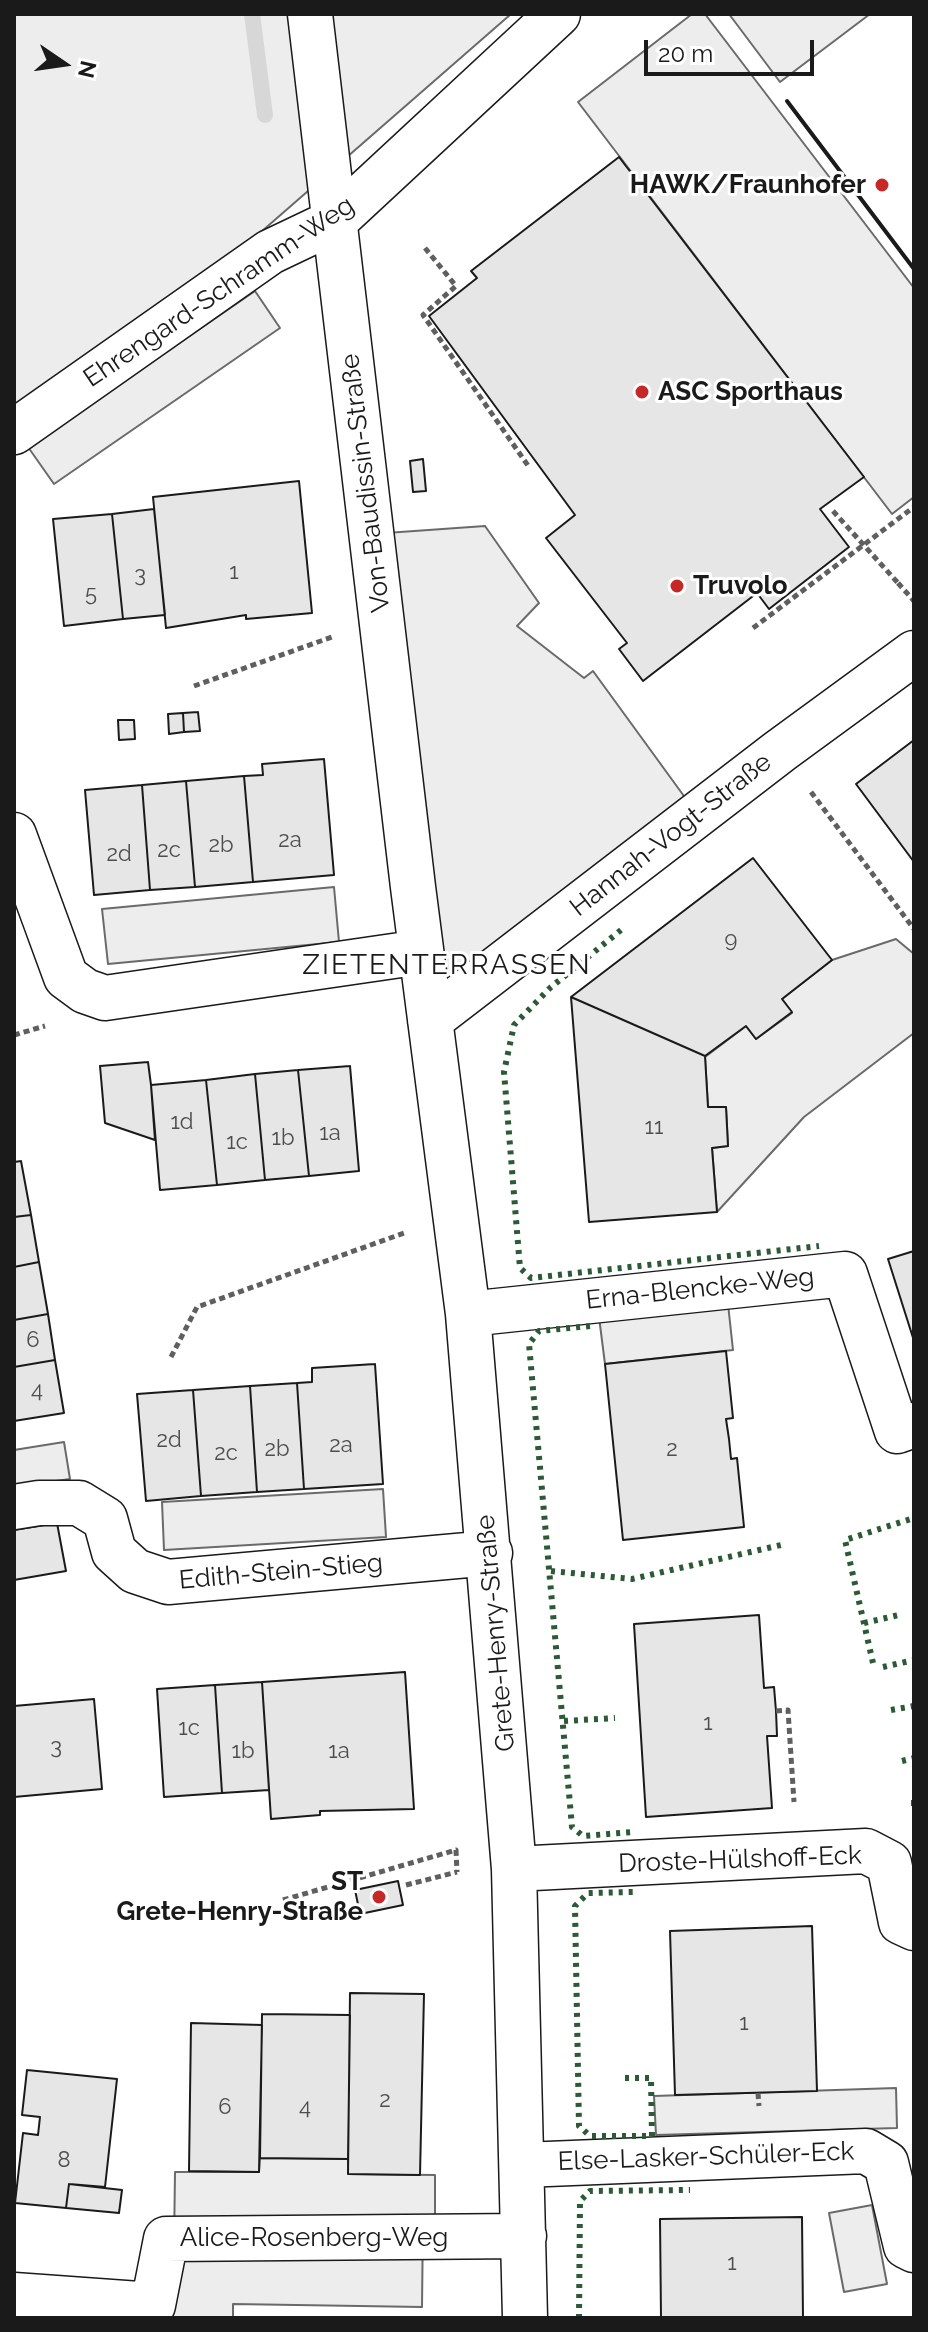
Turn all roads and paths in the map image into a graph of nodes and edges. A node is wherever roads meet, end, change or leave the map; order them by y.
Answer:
1 (310, 14) edge
2 (558, 14) edge
3 (335, 221) junction
4 (425, 248) dead end
5 (14, 432) edge
6 (529, 467) dead end
7 (914, 507) edge
8 (833, 511) dead end
9 (914, 601) edge
10 (753, 628) dead end
11 (914, 653) edge
12 (288, 654) dead end
13 (194, 686) dead end
14 (780, 751) junction
15 (14, 835) edge
16 (914, 929) edge
17 (421, 952) junction
18 (430, 1020) junction
19 (53, 1024) dead end
20 (14, 1035) edge
21 (457, 1214) junction
22 (468, 1314) junction
23 (171, 1357) dead end
24 (914, 1425) edge
25 (14, 1507) edge
26 (490, 1553) junction
27 (776, 1711) dead end
28 (797, 1855) junction
29 (514, 1869) junction
30 (457, 1872) dead end
31 (283, 1900) dead end
32 (914, 1928) edge
33 (523, 2165) junction
34 (524, 2236) junction
35 (914, 2250) edge
36 (14, 2295) edge
37 (525, 2318) edge

1 - 3 street, Von-Baudissin-Straße
2 - 3 street, Ehrengard-Schramm-Weg
3 - 5 street, Ehrengard-Schramm-Weg
3 - 17 street, Von-Baudissin-Straße
4 - 6 path
7 - 10 path
8 - 9 path, bridge
11 - 14 street, Hannah-Vogt-Straße
12 - 13 path
14 - 16 path
14 - 18 street, Hannah-Vogt-Straße
15 - 17 street
17 - 18 street, Grete-Henry-Straße
18 - 21 street, Grete-Henry-Straße
19 - 20 path
21 - 22 street, Grete-Henry-Straße
21 - 23 path
22 - 24 street, Erna-Blencke-Weg
22 - 26 street, Grete-Henry-Straße
25 - 26 street, Edith-Stein-Stieg
26 - 29 street, Grete-Henry-Straße
27 - 28 path
28 - 29 street, Droste-Hülshoff-Eck
28 - 32 street, Droste-Hülshoff-Eck
29 - 33 street, Grete-Henry-Straße
30 - 31 path
33 - 34 street, Grete-Henry-Straße
33 - 35 street, Else-Lasker-Schüler-Eck
34 - 36 street, Alice-Rosenberg-Weg
34 - 37 street, Grete-Henry-Straße

